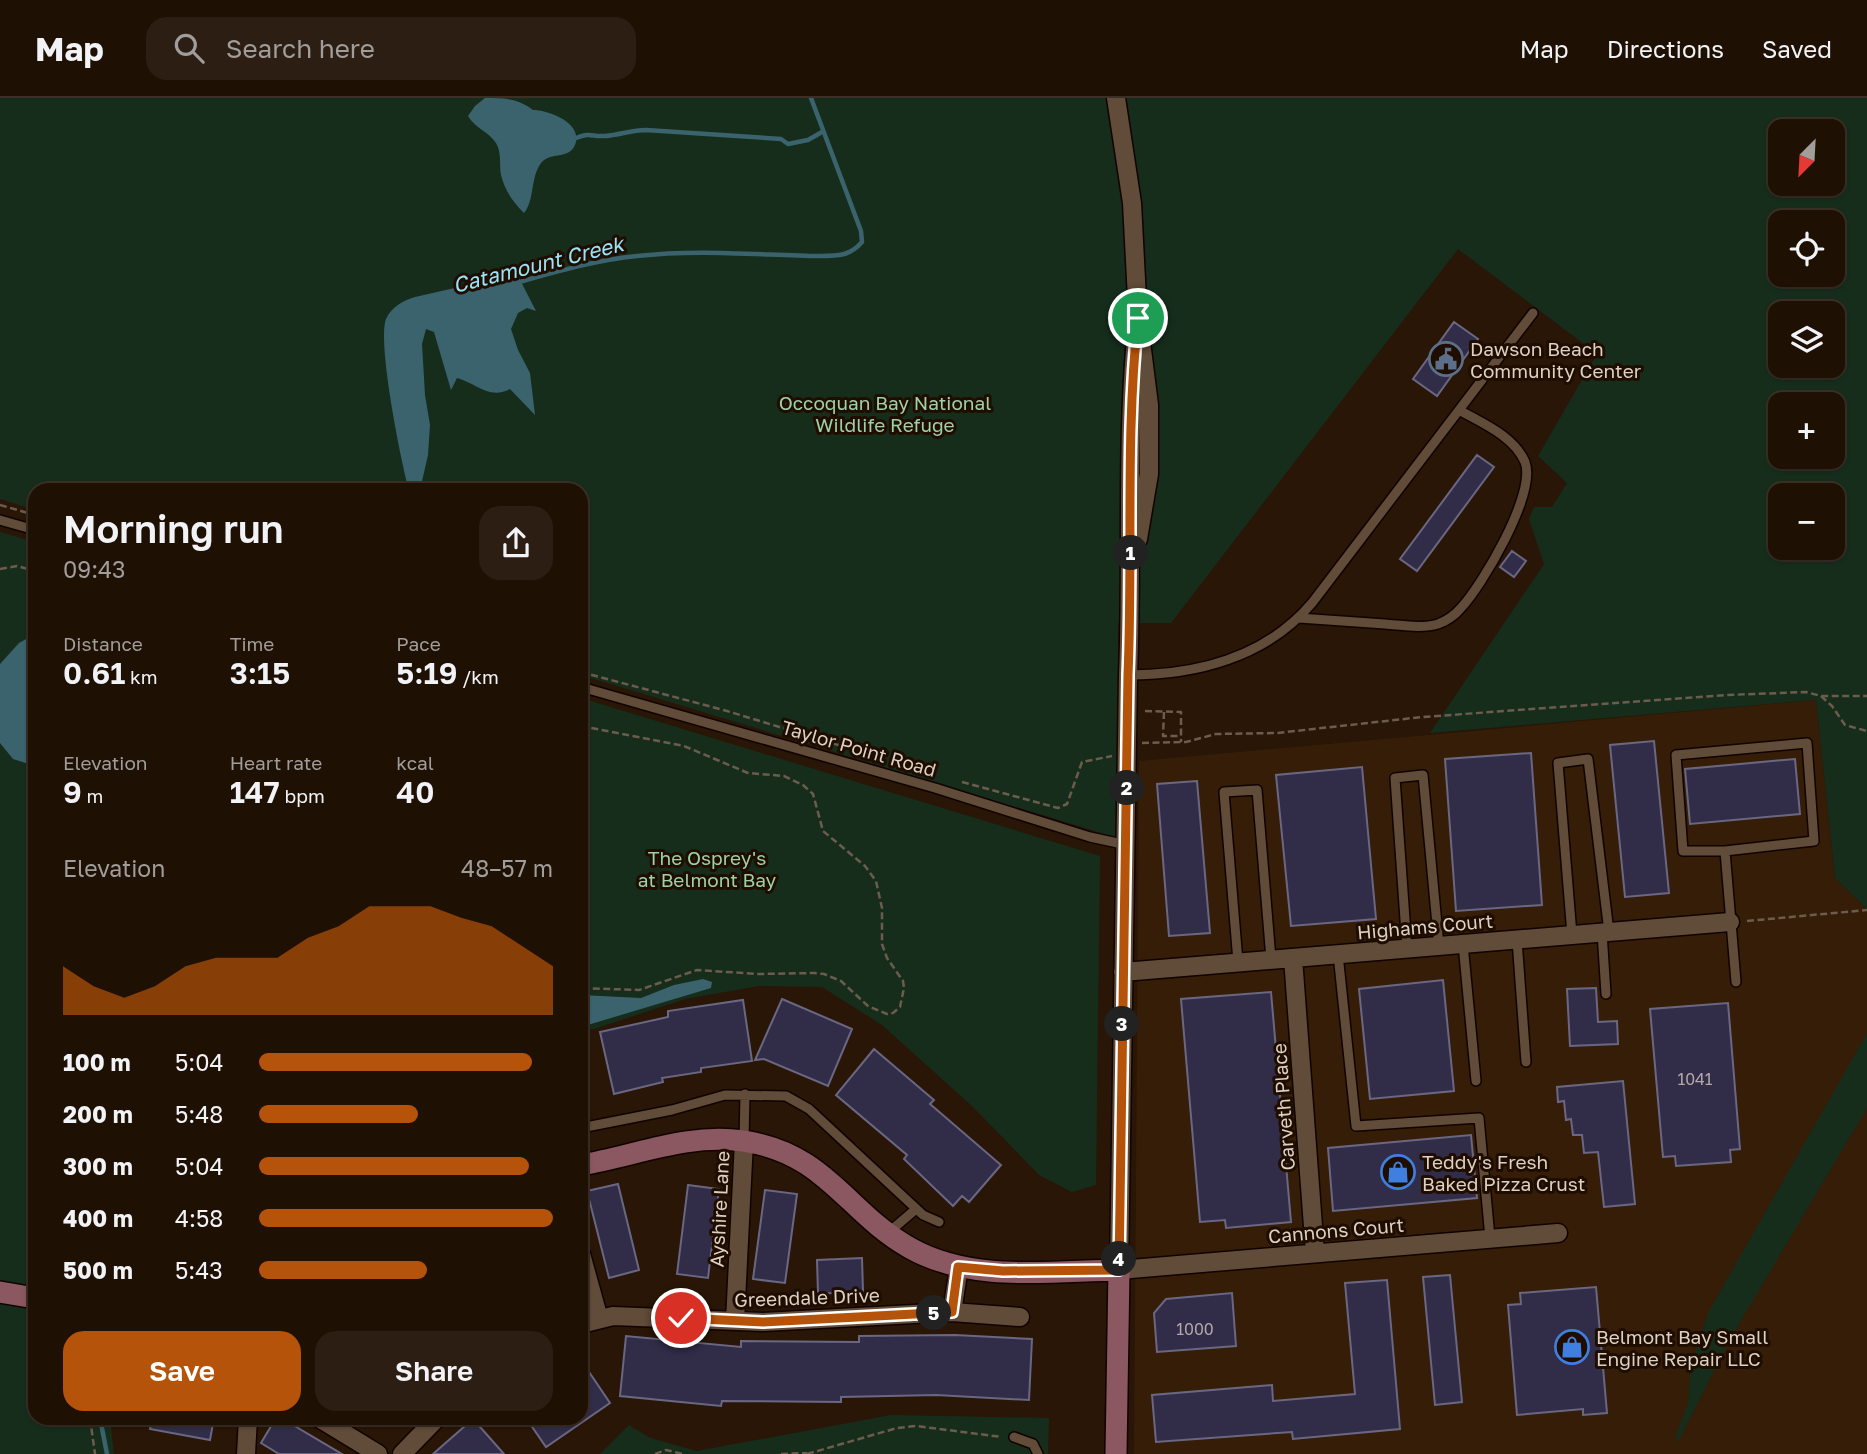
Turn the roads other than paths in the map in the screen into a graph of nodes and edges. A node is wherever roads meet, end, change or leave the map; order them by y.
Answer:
1 (1116, 98) edge
2 (1533, 313) dead end
3 (1459, 410) junction
4 (0, 520) edge
5 (28, 528) edge
6 (1299, 618) junction
7 (1128, 675) junction
8 (588, 689) edge
9 (1127, 845) junction
10 (1725, 851) junction
11 (1730, 922) junction
12 (1606, 932) junction
13 (1572, 935) junction
14 (1517, 940) junction
15 (1463, 944) junction
16 (1439, 946) junction
17 (1407, 948) junction
18 (1338, 954) junction
19 (1293, 958) junction
20 (1271, 960) junction
21 (1238, 962) junction
22 (1123, 972) junction
23 (1736, 982) dead end
24 (1606, 994) dead end
25 (1526, 1062) dead end
26 (1476, 1081) dead end
27 (745, 1094) junction
28 (588, 1127) edge
29 (744, 1141) junction
30 (588, 1163) edge
31 (916, 1209) junction
32 (939, 1222) dead end
33 (887, 1233) junction
34 (1558, 1233) dead end
35 (1490, 1238) junction
36 (1315, 1253) junction
37 (958, 1267) junction
38 (1119, 1270) junction
39 (588, 1279) edge
40 (0, 1292) edge
41 (28, 1297) edge
42 (952, 1312) junction
43 (1020, 1317) dead end
44 (599, 1319) junction
45 (735, 1321) junction
46 (588, 1322) edge
47 (248, 1425) edge
48 (330, 1425) edge
49 (431, 1425) edge
50 (1014, 1437) road end
51 (246, 1454) edge
52 (378, 1454) edge
53 (402, 1454) edge
54 (1038, 1454) edge
55 (1116, 1454) edge

1 - 7 street
2 - 3 lane
3 - 6 lane
3 - 6 lane
4 - 5 lane
6 - 7 lane
7 - 9 street
8 - 9 lane, Taylor Point Road
9 - 22 street
10 - 10 lane
10 - 11 lane
11 - 12 street, Highams Court
11 - 23 lane
12 - 13 street, Highams Court
12 - 13 lane
12 - 24 lane
13 - 14 street, Highams Court
14 - 15 street, Highams Court
14 - 25 lane
15 - 16 street, Highams Court
15 - 26 lane
16 - 17 street, Highams Court
16 - 17 lane
17 - 18 street, Highams Court
18 - 19 street, Highams Court
18 - 35 lane
19 - 20 street, Highams Court
19 - 36 street, Carveth Place
20 - 21 street, Highams Court
20 - 21 lane
21 - 22 street, Highams Court
22 - 38 street
27 - 28 lane
27 - 29 lane
27 - 31 lane
29 - 30 street
29 - 33 street
29 - 45 street, Ayshire Lane
31 - 32 lane
31 - 33 lane
33 - 37 street
34 - 35 street, Cannons Court
35 - 36 street, Cannons Court
36 - 38 street, Cannons Court
37 - 38 street
37 - 42 street
38 - 55 street
39 - 44 street
40 - 41 street
42 - 43 street, Greendale Drive
42 - 45 street, Greendale Drive
44 - 45 street, Greendale Drive
44 - 46 street, Greendale Drive
47 - 51 street
48 - 52 street
49 - 53 street
50 - 54 lane

